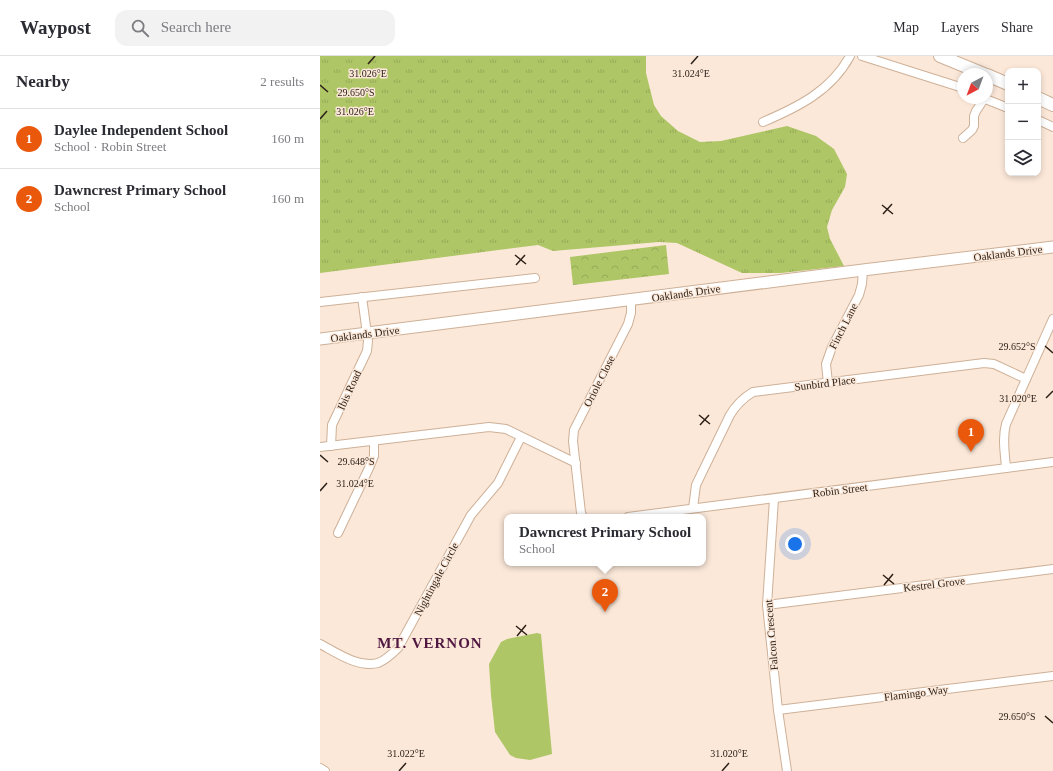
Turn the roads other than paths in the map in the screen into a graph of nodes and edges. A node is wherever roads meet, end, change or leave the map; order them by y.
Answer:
1 (850, 56) edge
2 (862, 56) edge
3 (940, 56) edge
4 (969, 68) edge
5 (993, 78) edge
6 (1005, 83) edge
7 (957, 86) edge
8 (1041, 99) edge
9 (993, 102) edge
10 (980, 104) edge
11 (1053, 105) edge
12 (1005, 107) edge
13 (1041, 121) edge
14 (763, 122) dead end
15 (1053, 127) edge
16 (963, 138) dead end
17 (1053, 248) edge
18 (863, 270) junction
19 (535, 278) dead end
20 (362, 297) junction
21 (631, 300) junction
22 (320, 302) edge
23 (1053, 319) edge
24 (367, 334) junction
25 (320, 339) edge
26 (1026, 379) junction
27 (828, 383) junction
28 (521, 437) junction
29 (374, 442) junction
30 (331, 446) junction
31 (320, 447) edge
32 (1053, 462) edge
33 (576, 463) junction
34 (1006, 468) junction
35 (774, 499) junction
36 (693, 508) junction
37 (582, 514) edge
38 (650, 514) edge
39 (338, 533) dead end
40 (1053, 569) edge
41 (767, 605) junction
42 (320, 644) edge
43 (1053, 676) edge
44 (778, 710) junction
45 (320, 768) edge
46 (325, 771) edge
47 (787, 771) edge

1 - 14 street
2 - 7 street
3 - 4 main road
5 - 6 main road
8 - 11 main road
9 - 12 street
10 - 16 street
13 - 15 street
17 - 18 street, Oaklands Drive
18 - 21 street, Oaklands Drive
18 - 27 street, Finch Lane
19 - 20 street
20 - 22 street
20 - 24 street, Ibis Road
21 - 24 street, Oaklands Drive
21 - 33 street, Oriole Close
23 - 26 street
24 - 25 street, Oaklands Drive
24 - 30 street, Ibis Road
26 - 27 street, Sunbird Place
26 - 34 street
27 - 36 street, Sunbird Place
28 - 29 street
28 - 33 street
28 - 42 street, Nightingale Circle
29 - 30 street
29 - 39 street
30 - 31 street
32 - 34 street, Robin Street
33 - 37 street
34 - 35 street, Robin Street
35 - 36 street, Robin Street
35 - 41 street, Falcon Crescent
36 - 38 street, Robin Street
40 - 41 street, Kestrel Grove
41 - 44 street, Falcon Crescent
43 - 44 street, Flamingo Way
44 - 47 street, Falcon Crescent
45 - 46 street

